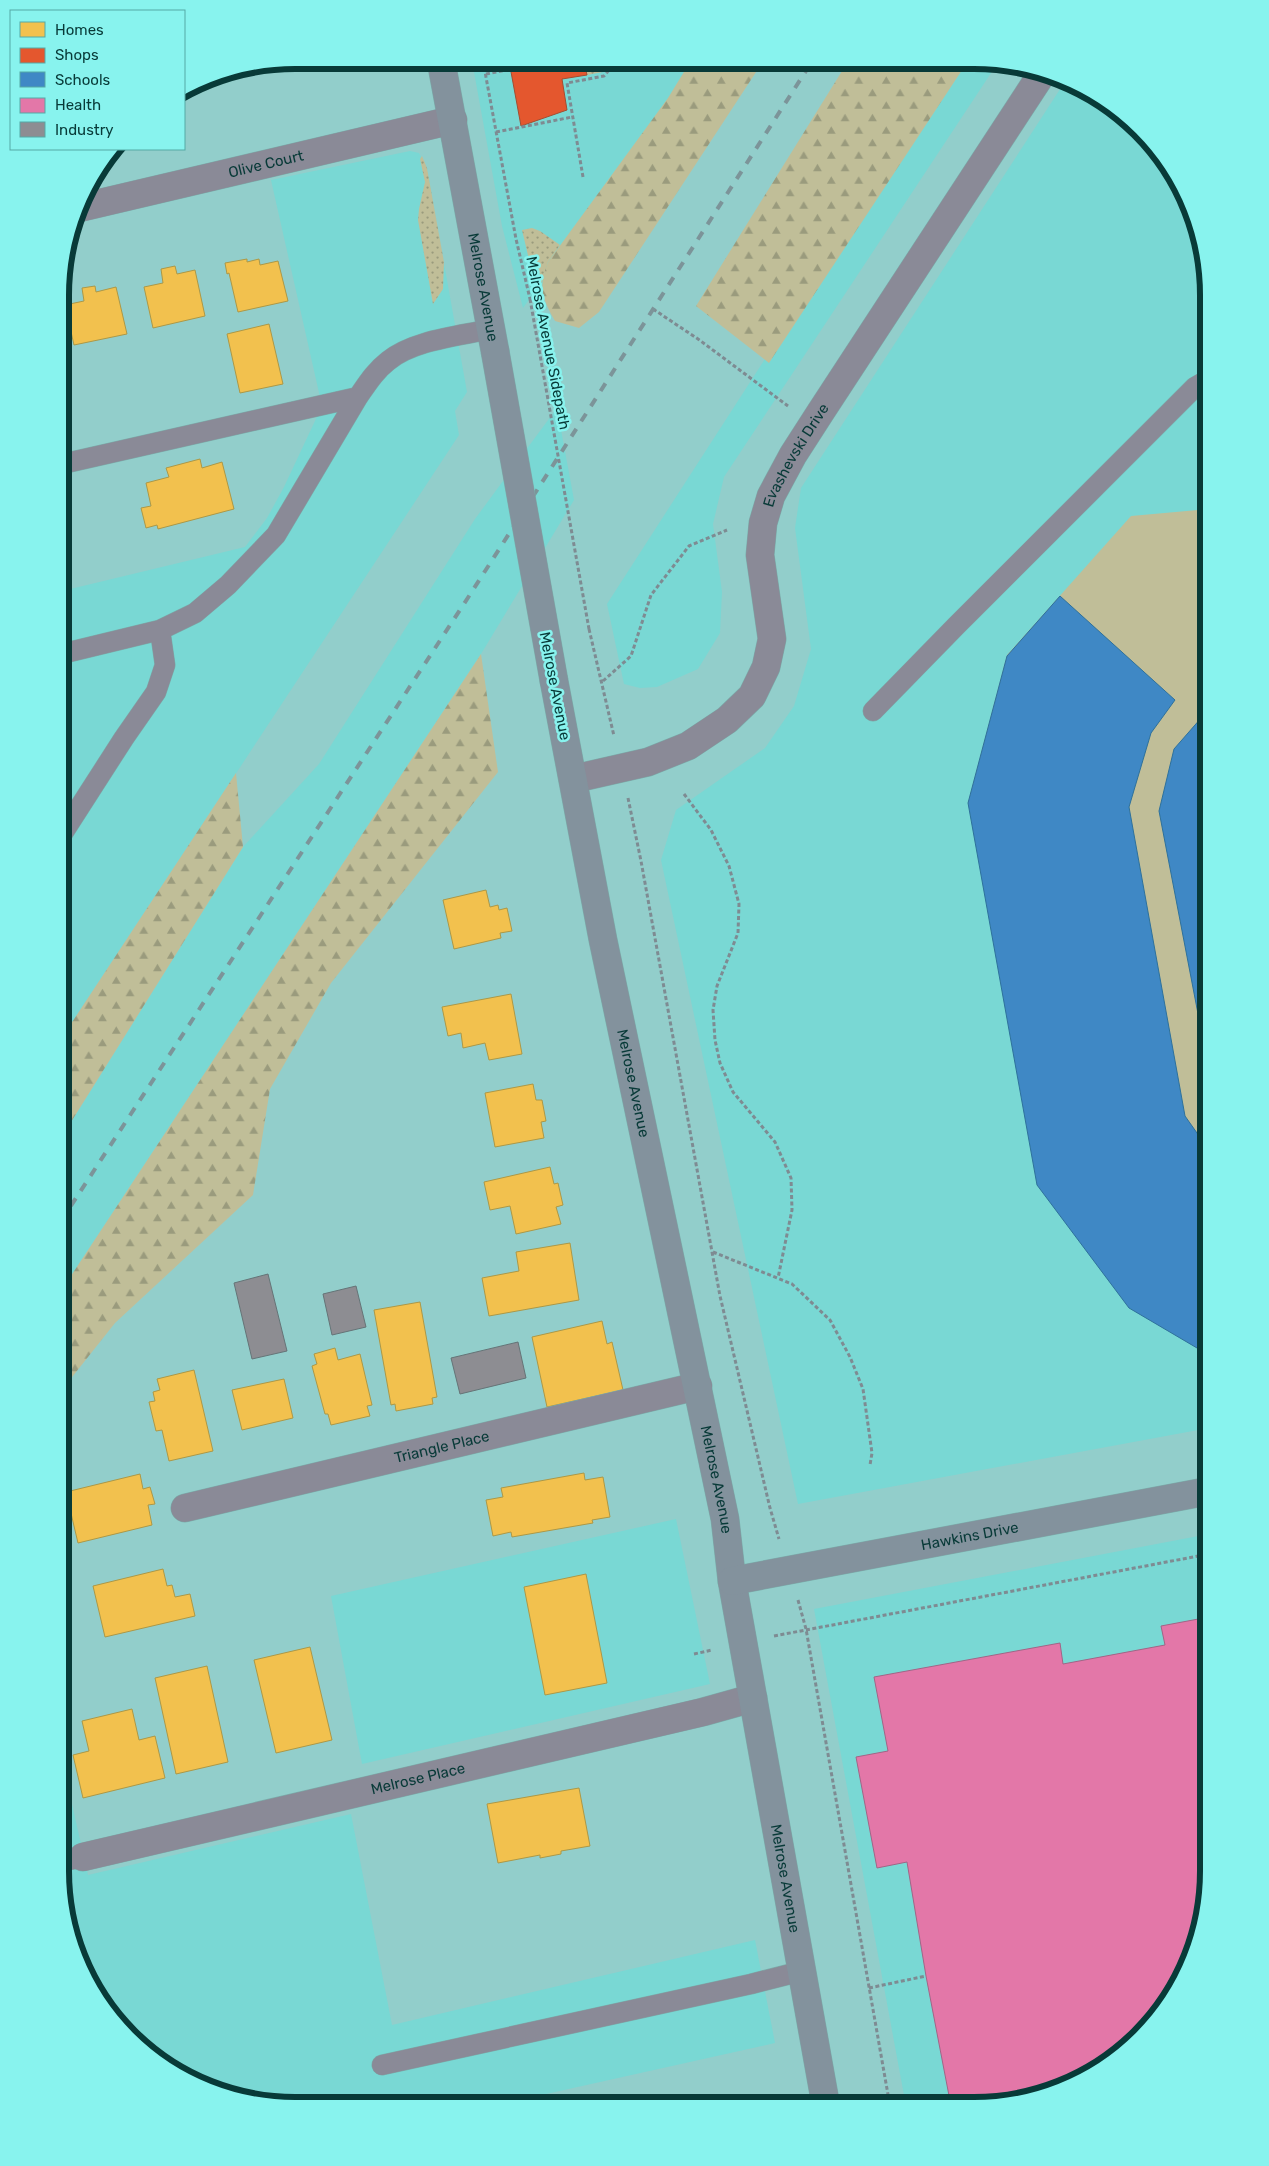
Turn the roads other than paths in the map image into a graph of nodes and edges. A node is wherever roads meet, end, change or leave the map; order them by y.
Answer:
1 (443, 69) edge
2 (1038, 78) edge
3 (453, 120) junction
4 (87, 206) edge
5 (493, 340) junction
6 (1200, 383) edge
7 (358, 397) junction
8 (69, 462) edge
9 (160, 630) junction
10 (69, 652) edge
11 (873, 711) dead end
12 (573, 779) junction
13 (69, 824) edge
14 (698, 1386) junction
15 (1200, 1493) edge
16 (185, 1508) dead end
17 (732, 1581) junction
18 (753, 1698) junction
19 (72, 1859) edge
20 (802, 1971) junction
21 (382, 2066) dead end
22 (824, 2097) edge

1 - 3 main road, Melrose Avenue
2 - 12 street, Evashevski Drive
3 - 4 street, Olive Court
3 - 5 main road, Melrose Avenue
5 - 7 lane
5 - 12 main road, Melrose Avenue, bridge
6 - 11 lane
7 - 8 lane
7 - 9 lane
9 - 10 lane
9 - 13 lane
12 - 14 main road, Melrose Avenue
14 - 16 street, Triangle Place
14 - 17 main road, Melrose Avenue
15 - 17 main road, Hawkins Drive
17 - 18 main road, Melrose Avenue
18 - 19 street, Melrose Place
18 - 20 main road, Melrose Avenue
20 - 21 lane
20 - 22 main road, Melrose Avenue

